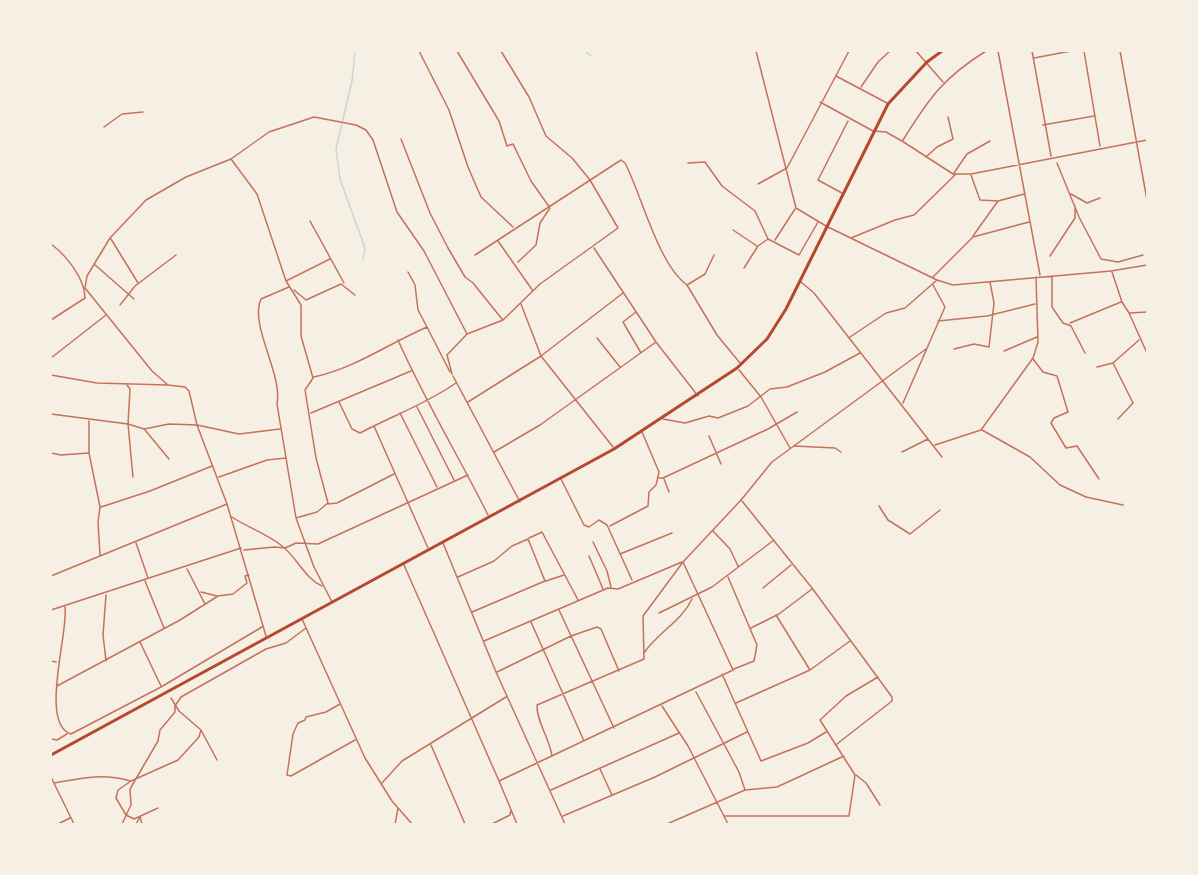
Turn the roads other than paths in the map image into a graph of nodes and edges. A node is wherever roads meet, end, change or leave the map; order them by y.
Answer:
1 (419, 51) edge
2 (457, 51) edge
3 (501, 51) edge
4 (756, 51) edge
5 (849, 51) edge
6 (890, 51) edge
7 (916, 51) edge
8 (942, 51) edge
9 (986, 51) edge
10 (998, 51) edge
11 (1032, 51) edge
12 (1071, 51) edge
13 (1084, 51) edge
14 (1120, 51) edge
15 (1033, 58) junction
16 (927, 62) junction
17 (835, 76) junction
18 (944, 82) junction
19 (861, 87) junction
20 (820, 102) junction
21 (888, 104) junction
22 (143, 112) dead end
23 (1095, 116) junction
24 (948, 117) dead end
25 (849, 120) junction
26 (1043, 125) junction
27 (104, 128) dead end
28 (873, 132) junction
29 (401, 139) dead end
30 (1147, 140) edge
31 (902, 141) junction
32 (990, 141) dead end
33 (1137, 142) junction
34 (1100, 147) junction
35 (926, 157) junction
36 (1051, 157) junction
37 (231, 159) junction
38 (688, 162) dead end
39 (1057, 163) dead end
40 (1018, 164) junction
41 (787, 168) junction
42 (954, 174) junction
43 (970, 174) junction
44 (590, 180) junction
45 (758, 184) dead end
46 (1070, 193) junction
47 (843, 194) junction
48 (1024, 194) junction
49 (1100, 198) dead end
50 (1147, 200) edge
51 (998, 201) junction
52 (1075, 205) junction
53 (550, 208) junction
54 (796, 208) junction
55 (310, 221) dead end
56 (819, 221) junction
57 (1029, 222) junction
58 (827, 226) junction
59 (514, 228) junction
60 (733, 230) dead end
61 (973, 237) junction
62 (110, 238) junction
63 (850, 238) junction
64 (768, 239) junction
65 (497, 240) junction
66 (774, 241) junction
67 (51, 244) edge
68 (758, 246) junction
69 (593, 248) junction
70 (176, 255) dead end
71 (475, 255) dead end
72 (714, 255) dead end
73 (1143, 255) dead end
74 (1050, 256) dead end
75 (330, 258) junction
76 (518, 262) dead end
77 (93, 264) junction
78 (1147, 265) edge
79 (744, 268) dead end
80 (1111, 271) junction
81 (408, 272) dead end
82 (1052, 275) junction
83 (1040, 276) junction
84 (1036, 277) junction
85 (932, 278) junction
86 (937, 280) junction
87 (286, 281) junction
88 (990, 281) junction
89 (801, 282) junction
90 (138, 284) junction
91 (344, 284) junction
92 (687, 285) junction
93 (933, 285) junction
94 (290, 287) junction
95 (85, 288) junction
96 (293, 290) junction
97 (533, 291) junction
98 (623, 293) junction
99 (128, 294) junction
100 (355, 295) dead end
101 (134, 299) dead end
102 (1122, 302) junction
103 (520, 303) junction
104 (1036, 303) junction
105 (120, 305) dead end
106 (637, 312) junction
107 (1147, 312) edge
108 (1130, 313) junction
109 (106, 315) junction
110 (992, 315) junction
111 (51, 320) edge
112 (502, 320) junction
113 (938, 321) junction
114 (1068, 324) junction
115 (427, 327) junction
116 (467, 334) junction
117 (1038, 336) junction
118 (849, 337) junction
119 (597, 338) dead end
120 (398, 340) junction
121 (1139, 340) junction
122 (656, 342) junction
123 (926, 349) junction
124 (954, 349) dead end
125 (1005, 351) dead end
126 (861, 352) junction
127 (641, 353) junction
128 (1085, 353) dead end
129 (1147, 354) edge
130 (541, 356) junction
131 (51, 358) edge
132 (1033, 358) junction
133 (1113, 363) junction
134 (741, 364) junction
135 (1097, 367) dead end
136 (620, 368) junction
137 (737, 368) junction
138 (412, 371) junction
139 (452, 374) junction
140 (51, 375) edge
141 (313, 378) junction
142 (884, 381) junction
143 (456, 383) junction
144 (126, 384) junction
145 (168, 385) junction
146 (698, 396) junction
147 (760, 397) junction
148 (575, 399) junction
149 (430, 401) junction
150 (339, 402) junction
151 (467, 403) junction
152 (902, 405) junction
153 (417, 406) junction
154 (400, 412) junction
155 (796, 412) dead end
156 (309, 413) junction
157 (51, 414) edge
158 (663, 418) junction
159 (1118, 419) dead end
160 (89, 420) junction
161 (128, 424) junction
162 (776, 424) junction
163 (197, 425) junction
164 (374, 425) junction
165 (144, 429) junction
166 (281, 429) junction
167 (981, 430) junction
168 (642, 432) junction
169 (709, 436) dead end
170 (929, 439) junction
171 (794, 446) junction
172 (934, 446) junction
173 (614, 449) junction
174 (790, 449) junction
175 (494, 452) junction
176 (841, 452) dead end
177 (902, 452) dead end
178 (51, 453) edge
179 (89, 453) junction
180 (716, 453) junction
181 (942, 457) dead end
182 (286, 458) junction
183 (169, 459) dead end
184 (721, 464) dead end
185 (213, 466) junction
186 (395, 474) junction
187 (468, 476) junction
188 (133, 477) dead end
189 (218, 477) junction
190 (659, 478) junction
191 (663, 478) junction
192 (561, 479) junction
193 (1099, 479) dead end
194 (454, 481) junction
195 (437, 488) junction
196 (669, 492) dead end
197 (741, 500) junction
198 (410, 502) junction
199 (520, 502) junction
200 (227, 504) junction
201 (327, 505) junction
202 (1122, 505) dead end
203 (879, 506) dead end
204 (100, 507) junction
205 (940, 510) dead end
206 (231, 517) junction
207 (489, 517) junction
208 (296, 518) junction
209 (608, 526) junction
210 (713, 530) junction
211 (672, 533) dead end
212 (528, 539) junction
213 (774, 539) junction
214 (136, 542) junction
215 (442, 542) junction
216 (593, 542) dead end
217 (305, 546) junction
218 (241, 548) junction
219 (285, 548) junction
220 (428, 549) junction
221 (244, 550) dead end
222 (619, 554) junction
223 (100, 556) junction
224 (589, 556) dead end
225 (683, 562) junction
226 (403, 564) junction
227 (792, 565) junction
228 (738, 567) junction
229 (187, 568) junction
230 (249, 575) junction
231 (564, 575) junction
232 (51, 576) edge
233 (728, 576) junction
234 (457, 577) junction
235 (148, 578) junction
236 (144, 580) junction
237 (545, 581) junction
238 (632, 581) junction
239 (324, 587) junction
240 (611, 588) junction
241 (763, 588) dead end
242 (812, 588) junction
243 (603, 590) junction
244 (200, 592) junction
245 (106, 594) junction
246 (699, 594) junction
247 (218, 596) junction
248 (693, 598) junction
249 (578, 600) junction
250 (332, 602) junction
251 (205, 604) junction
252 (65, 607) junction
253 (559, 609) junction
254 (51, 610) edge
255 (472, 612) junction
256 (658, 613) dead end
257 (776, 615) junction
258 (301, 618) junction
259 (530, 622) junction
260 (263, 626) junction
261 (164, 628) junction
262 (306, 628) junction
263 (750, 629) junction
264 (266, 636) junction
265 (571, 636) junction
266 (139, 641) junction
267 (484, 641) junction
268 (850, 641) junction
269 (543, 650) junction
270 (644, 653) junction
271 (51, 662) edge
272 (57, 662) junction
273 (106, 662) junction
274 (733, 670) junction
275 (810, 670) junction
276 (496, 672) junction
277 (619, 672) junction
278 (722, 674) junction
279 (879, 677) junction
280 (592, 682) junction
281 (56, 687) junction
282 (161, 687) junction
283 (696, 692) dead end
284 (562, 694) junction
285 (507, 696) junction
286 (171, 698) dead end
287 (340, 704) junction
288 (735, 704) junction
289 (662, 705) junction
290 (175, 706) junction
291 (98, 719) junction
292 (470, 719) junction
293 (103, 727) junction
294 (614, 728) junction
295 (201, 730) junction
296 (747, 732) junction
297 (826, 732) junction
298 (679, 733) junction
299 (67, 734) junction
300 (51, 739) edge
301 (57, 740) junction
302 (356, 740) junction
303 (584, 742) junction
304 (51, 744) edge
305 (431, 744) junction
306 (723, 744) junction
307 (837, 744) junction
308 (51, 755) edge
309 (844, 756) junction
310 (552, 757) junction
311 (694, 758) junction
312 (217, 760) dead end
313 (538, 764) junction
314 (600, 769) junction
315 (855, 775) junction
316 (51, 777) edge
317 (136, 780) junction
318 (131, 781) junction
319 (499, 781) junction
320 (54, 783) junction
321 (381, 785) junction
322 (550, 790) junction
323 (745, 790) junction
324 (612, 796) junction
325 (717, 802) junction
326 (880, 805) dead end
327 (398, 807) junction
328 (158, 808) dead end
329 (512, 810) junction
330 (126, 815) junction
331 (562, 816) junction
332 (724, 816) junction
333 (140, 817) junction
334 (71, 818) junction
335 (58, 824) edge
336 (74, 824) edge
337 (122, 824) edge
338 (135, 824) edge
339 (142, 824) edge
340 (395, 824) edge
341 (412, 824) edge
342 (465, 824) edge
343 (492, 824) edge
344 (517, 824) edge
345 (565, 824) edge
346 (667, 824) edge
347 (728, 824) edge

1 - 59 street
2 - 53 street
3 - 44 street
4 - 41 street
5 - 17 street
6 - 19 street
7 - 16 street
8 - 16 highway
9 - 18 street
10 - 40 street
11 - 15 street
12 - 15 street
13 - 23 street
14 - 33 street
15 - 26 street
16 - 18 street
16 - 21 highway
17 - 19 street
17 - 20 street
18 - 31 street
19 - 21 street
20 - 25 street
20 - 41 street
21 - 28 highway
22 - 27 street
23 - 26 street
23 - 34 street
24 - 35 street
25 - 28 street
25 - 47 street
26 - 36 street
28 - 31 street
28 - 47 highway
29 - 112 street
30 - 33 street
31 - 35 street
32 - 42 street
33 - 34 street
33 - 50 street
34 - 36 street
35 - 42 street
36 - 40 street
37 - 62 street
37 - 87 street
37 - 116 street
38 - 64 street
39 - 46 street
40 - 43 street
40 - 48 street
41 - 45 street
41 - 54 street
42 - 43 street
42 - 63 street
43 - 51 street
44 - 53 street
44 - 69 street
44 - 92 street
46 - 49 street
46 - 52 street
47 - 58 highway
48 - 51 street
48 - 57 street
51 - 61 street
52 - 73 street
52 - 74 street
53 - 59 street
53 - 76 street
54 - 56 street
54 - 66 street
55 - 75 street
56 - 58 street
56 - 66 street
57 - 61 street
57 - 83 street
58 - 63 street
58 - 89 highway
59 - 65 street
60 - 68 street
61 - 85 street
62 - 77 street
62 - 90 street
63 - 85 street
64 - 66 street
64 - 68 street
65 - 71 street
65 - 97 street
67 - 95 street
68 - 79 street
69 - 97 street
69 - 98 street
70 - 90 street
72 - 92 street
75 - 87 street
75 - 91 street
77 - 95 street
77 - 99 street
78 - 80 street
80 - 82 street
80 - 102 street
81 - 115 street
82 - 83 street
82 - 114 street
83 - 84 street
84 - 88 street
84 - 104 street
85 - 86 street
86 - 88 street
86 - 93 street
87 - 94 street
88 - 110 street
89 - 118 street
89 - 134 highway
90 - 99 street
91 - 96 street
91 - 100 street
92 - 134 street
93 - 113 street
93 - 118 street
94 - 96 street
94 - 166 street
95 - 109 street
95 - 111 street
96 - 141 street
97 - 103 street
98 - 106 street
98 - 130 street
99 - 101 street
99 - 105 street
102 - 108 street
102 - 114 street
103 - 112 street
103 - 130 street
104 - 110 street
104 - 117 street
106 - 122 street
106 - 127 street
107 - 108 street
108 - 121 street
109 - 131 street
109 - 145 street
110 - 113 street
110 - 124 street
112 - 116 street
113 - 123 street
114 - 128 street
115 - 120 street
115 - 139 street
116 - 139 street
117 - 125 street
117 - 132 street
118 - 126 street
119 - 136 street
120 - 138 street
120 - 141 street
121 - 129 street
121 - 133 street
122 - 127 street
122 - 146 street
123 - 142 street
123 - 152 street
126 - 142 street
126 - 147 street
127 - 136 street
130 - 148 street
130 - 151 street
132 - 167 street
132 - 193 street
133 - 135 street
133 - 159 street
134 - 137 highway
136 - 148 street
137 - 146 highway
137 - 147 street
138 - 149 street
138 - 150 street
139 - 143 street
140 - 144 street
141 - 156 street
142 - 152 street
142 - 171 street
143 - 149 street
143 - 151 street
144 - 145 street
144 - 161 street
145 - 163 street
146 - 158 highway
147 - 158 street
147 - 162 street
148 - 173 street
148 - 175 street
149 - 153 street
149 - 187 street
150 - 156 street
150 - 164 street
151 - 175 street
152 - 170 street
153 - 154 street
153 - 194 street
154 - 164 street
154 - 195 street
155 - 162 street
156 - 201 street
157 - 160 street
158 - 168 highway
160 - 161 street
160 - 179 street
161 - 165 street
161 - 188 street
162 - 174 street
162 - 180 street
163 - 165 street
163 - 166 street
163 - 185 street
164 - 186 street
165 - 183 street
166 - 182 street
167 - 172 street
167 - 202 street
168 - 173 highway
168 - 190 street
169 - 180 street
170 - 172 street
170 - 177 street
171 - 174 street
171 - 176 street
172 - 181 street
173 - 192 highway
174 - 197 street
175 - 199 street
178 - 179 street
179 - 204 street
180 - 184 street
180 - 191 street
182 - 189 street
182 - 208 street
185 - 189 street
185 - 204 street
186 - 198 street
186 - 201 street
187 - 194 street
187 - 207 street
189 - 200 street
190 - 191 street
190 - 209 street
191 - 196 street
192 - 199 highway
192 - 209 street
194 - 195 street
195 - 198 street
197 - 210 street
197 - 213 street
198 - 217 street
198 - 220 street
199 - 207 highway
200 - 206 street
200 - 214 street
201 - 208 street
203 - 205 street
204 - 223 street
206 - 218 street
206 - 219 street
207 - 215 highway
208 - 217 street
209 - 222 street
210 - 225 street
210 - 228 street
211 - 222 street
212 - 231 street
212 - 234 street
212 - 237 street
213 - 227 street
213 - 228 street
214 - 223 street
214 - 235 street
215 - 220 highway
215 - 234 street
216 - 240 street
217 - 219 street
217 - 239 street
218 - 229 street
218 - 230 street
219 - 221 street
219 - 239 street
220 - 226 highway
222 - 238 street
223 - 232 street
224 - 243 street
225 - 238 street
225 - 246 street
225 - 270 street
226 - 250 highway
226 - 292 street
227 - 241 street
227 - 242 street
228 - 233 street
229 - 235 street
229 - 244 street
230 - 247 street
230 - 260 street
231 - 237 street
231 - 249 street
233 - 246 street
233 - 263 street
234 - 255 street
235 - 236 street
236 - 245 street
236 - 261 street
237 - 255 street
238 - 240 street
239 - 250 street
240 - 243 street
242 - 257 street
242 - 268 street
243 - 249 street
244 - 247 street
244 - 251 street
245 - 252 street
245 - 273 street
246 - 248 street
246 - 274 street
247 - 251 street
248 - 256 street
248 - 270 street
249 - 253 street
250 - 258 highway
251 - 261 street
252 - 254 street
252 - 272 street
253 - 259 street
253 - 265 street
255 - 267 street
257 - 263 street
257 - 275 street
258 - 262 street
258 - 264 highway
259 - 267 street
259 - 269 street
260 - 264 street
260 - 282 street
261 - 266 street
262 - 287 street
262 - 290 street
263 - 274 street
264 - 293 highway
265 - 269 street
265 - 277 street
265 - 280 street
266 - 273 street
266 - 282 street
267 - 276 street
268 - 275 street
268 - 279 street
269 - 276 street
269 - 284 street
270 - 277 street
271 - 272 street
272 - 281 street
273 - 281 street
274 - 278 street
275 - 288 street
276 - 285 street
277 - 280 street
278 - 288 street
278 - 289 street
279 - 297 street
279 - 307 street
280 - 284 street
280 - 294 street
281 - 299 street
282 - 291 street
283 - 306 street
284 - 303 street
284 - 310 street
285 - 292 street
285 - 313 street
286 - 290 street
287 - 302 street
287 - 302 street
288 - 296 street
289 - 294 street
289 - 298 street
290 - 295 street
290 - 317 street
291 - 293 street
291 - 299 street
292 - 305 street
292 - 319 street
293 - 308 highway
294 - 303 street
295 - 312 street
295 - 317 street
296 - 297 street
296 - 306 street
297 - 307 street
298 - 311 street
298 - 314 street
299 - 301 street
300 - 301 street
301 - 304 street
302 - 321 street
303 - 310 street
305 - 321 street
305 - 342 street
306 - 311 street
306 - 323 street
307 - 309 street
309 - 315 street
309 - 323 street
310 - 313 street
311 - 324 street
311 - 325 street
313 - 319 street
313 - 322 street
314 - 322 street
314 - 324 street
315 - 326 street
315 - 332 street
316 - 320 street
317 - 318 street
317 - 330 street
318 - 320 street
318 - 330 street
319 - 329 street
320 - 334 street
321 - 327 street
322 - 331 street
323 - 325 street
324 - 331 street
325 - 332 street
325 - 346 street
327 - 340 street
327 - 341 street
328 - 333 street
329 - 343 street
329 - 344 street
330 - 333 street
330 - 337 street
331 - 345 street
332 - 347 street
333 - 338 street
333 - 339 street
334 - 335 street
334 - 336 street

